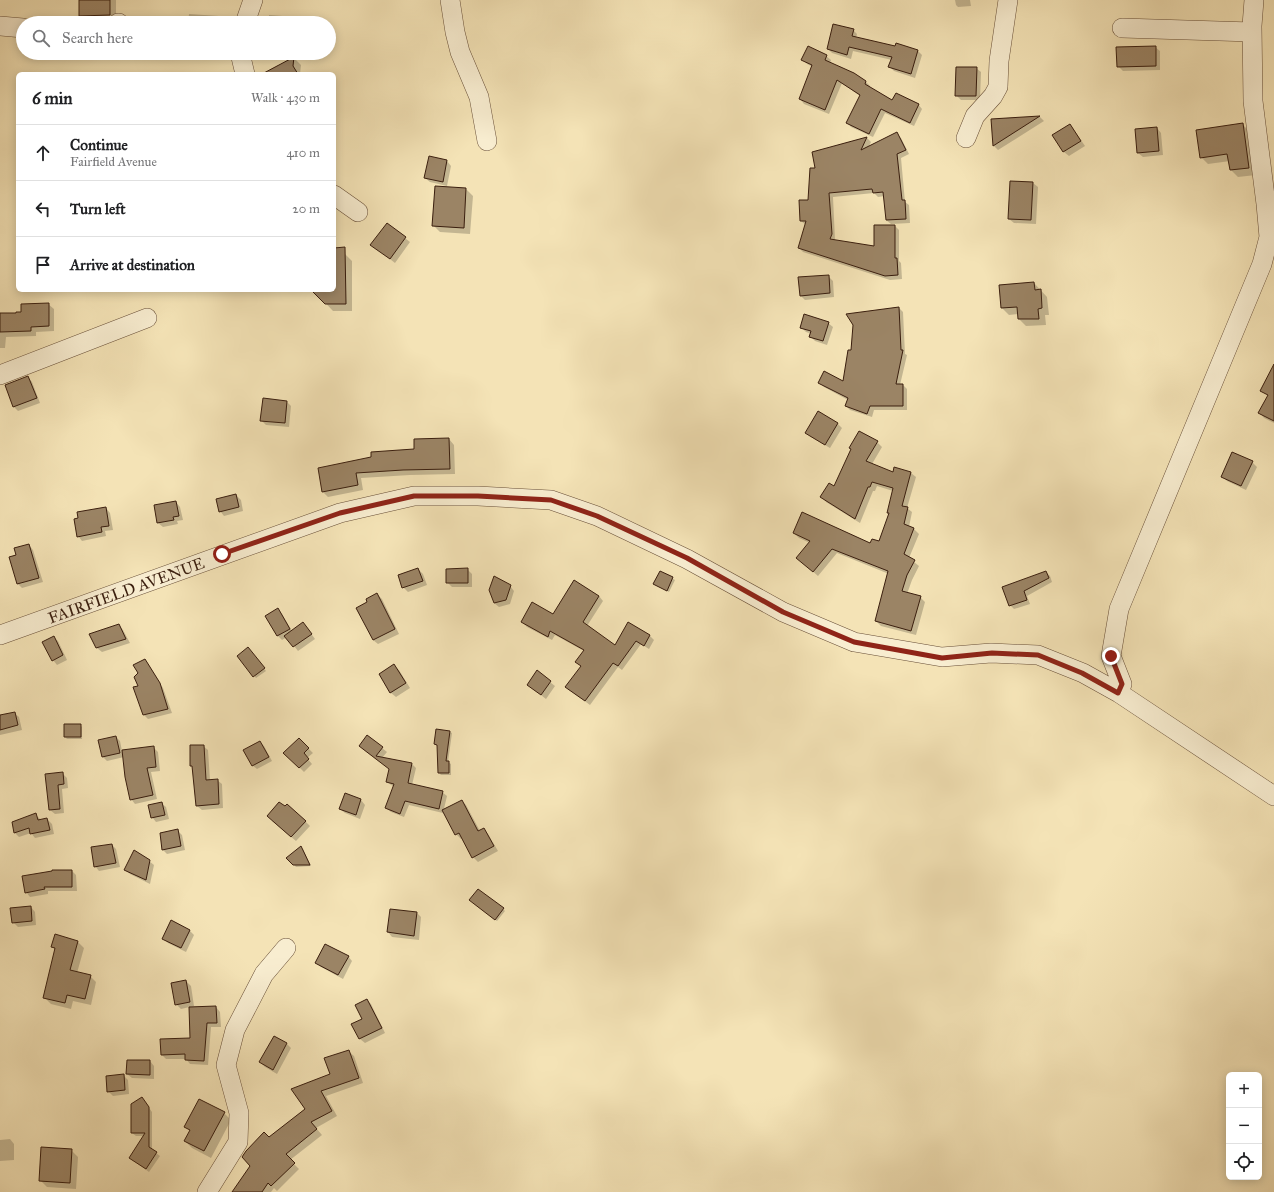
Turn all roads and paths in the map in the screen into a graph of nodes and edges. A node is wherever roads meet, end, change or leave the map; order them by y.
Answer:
1 (253, 0) edge
2 (450, 0) edge
3 (1008, 0) edge
4 (1254, 0) edge
5 (247, 16) edge
6 (0, 26) edge
7 (16, 27) edge
8 (1122, 28) dead end
9 (1252, 32) junction
10 (242, 60) edge
11 (245, 72) edge
12 (966, 138) dead end
13 (487, 141) dead end
14 (336, 196) edge
15 (358, 212) dead end
16 (147, 318) dead end
17 (0, 375) edge
18 (0, 635) edge
19 (1118, 693) junction
20 (1274, 796) edge
21 (286, 948) dead end
22 (207, 1192) edge

1 - 5 street
2 - 13 street
3 - 12 street
4 - 9 street
6 - 7 street
8 - 9 street
9 - 19 street
10 - 11 street
14 - 15 street
16 - 17 street
18 - 19 street, FAIRFIELD AVENUE
19 - 20 street, FAIRFIELD AVENUE
21 - 22 street

